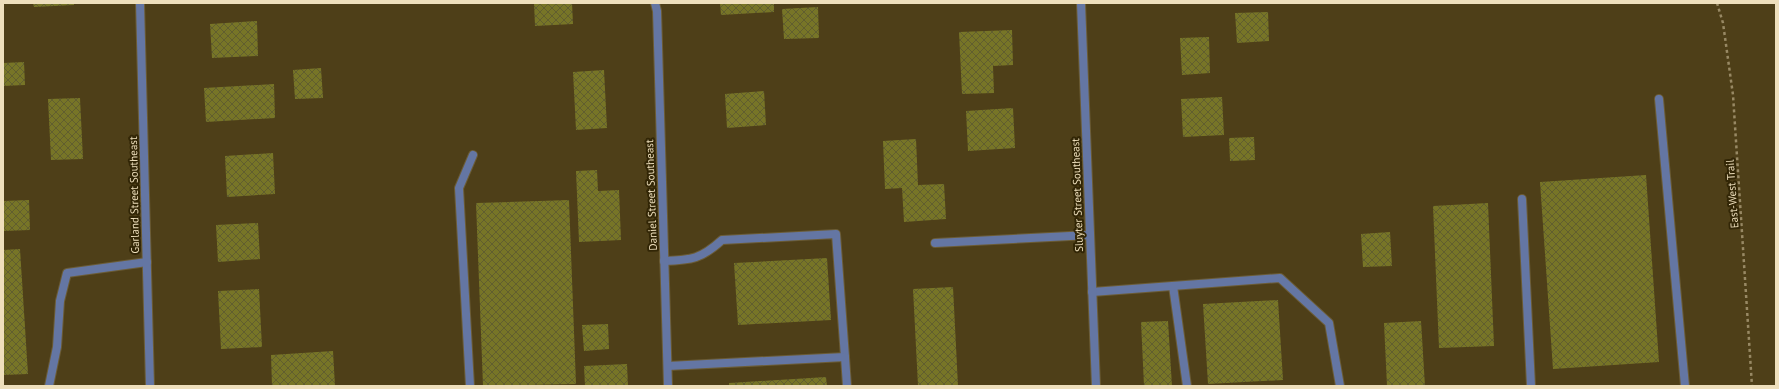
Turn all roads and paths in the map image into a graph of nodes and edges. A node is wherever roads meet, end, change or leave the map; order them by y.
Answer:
1 (140, 3) edge
2 (655, 3) edge
3 (1081, 3) edge
4 (1717, 3) edge
5 (1659, 99) dead end
6 (473, 155) dead end
7 (1522, 199) dead end
8 (1090, 235) junction
9 (935, 243) dead end
10 (664, 261) junction
11 (147, 262) junction
12 (1173, 286) junction
13 (1092, 292) junction
14 (845, 356) junction
15 (668, 366) junction
16 (49, 386) edge
17 (150, 386) edge
18 (470, 386) edge
19 (668, 386) edge
20 (847, 386) edge
21 (1096, 386) edge
22 (1187, 386) edge
23 (1340, 386) edge
24 (1531, 386) edge
25 (1685, 386) edge
26 (1752, 386) edge

1 - 11 street, Garland Street Southeast
2 - 10 street, Daniel Street Southeast
3 - 8 street, Sluyter Street Southeast
4 - 26 path, East-West Trail
5 - 25 street
6 - 18 street
7 - 24 street
8 - 9 street
8 - 13 street, Sluyter Street Southeast
10 - 14 street
10 - 15 street, Daniel Street Southeast
11 - 16 street
11 - 17 street, Garland Street Southeast
12 - 13 street
12 - 22 street
12 - 23 street
13 - 21 street, Sluyter Street Southeast
14 - 15 street
14 - 20 street
15 - 19 street, Daniel Street Southeast

